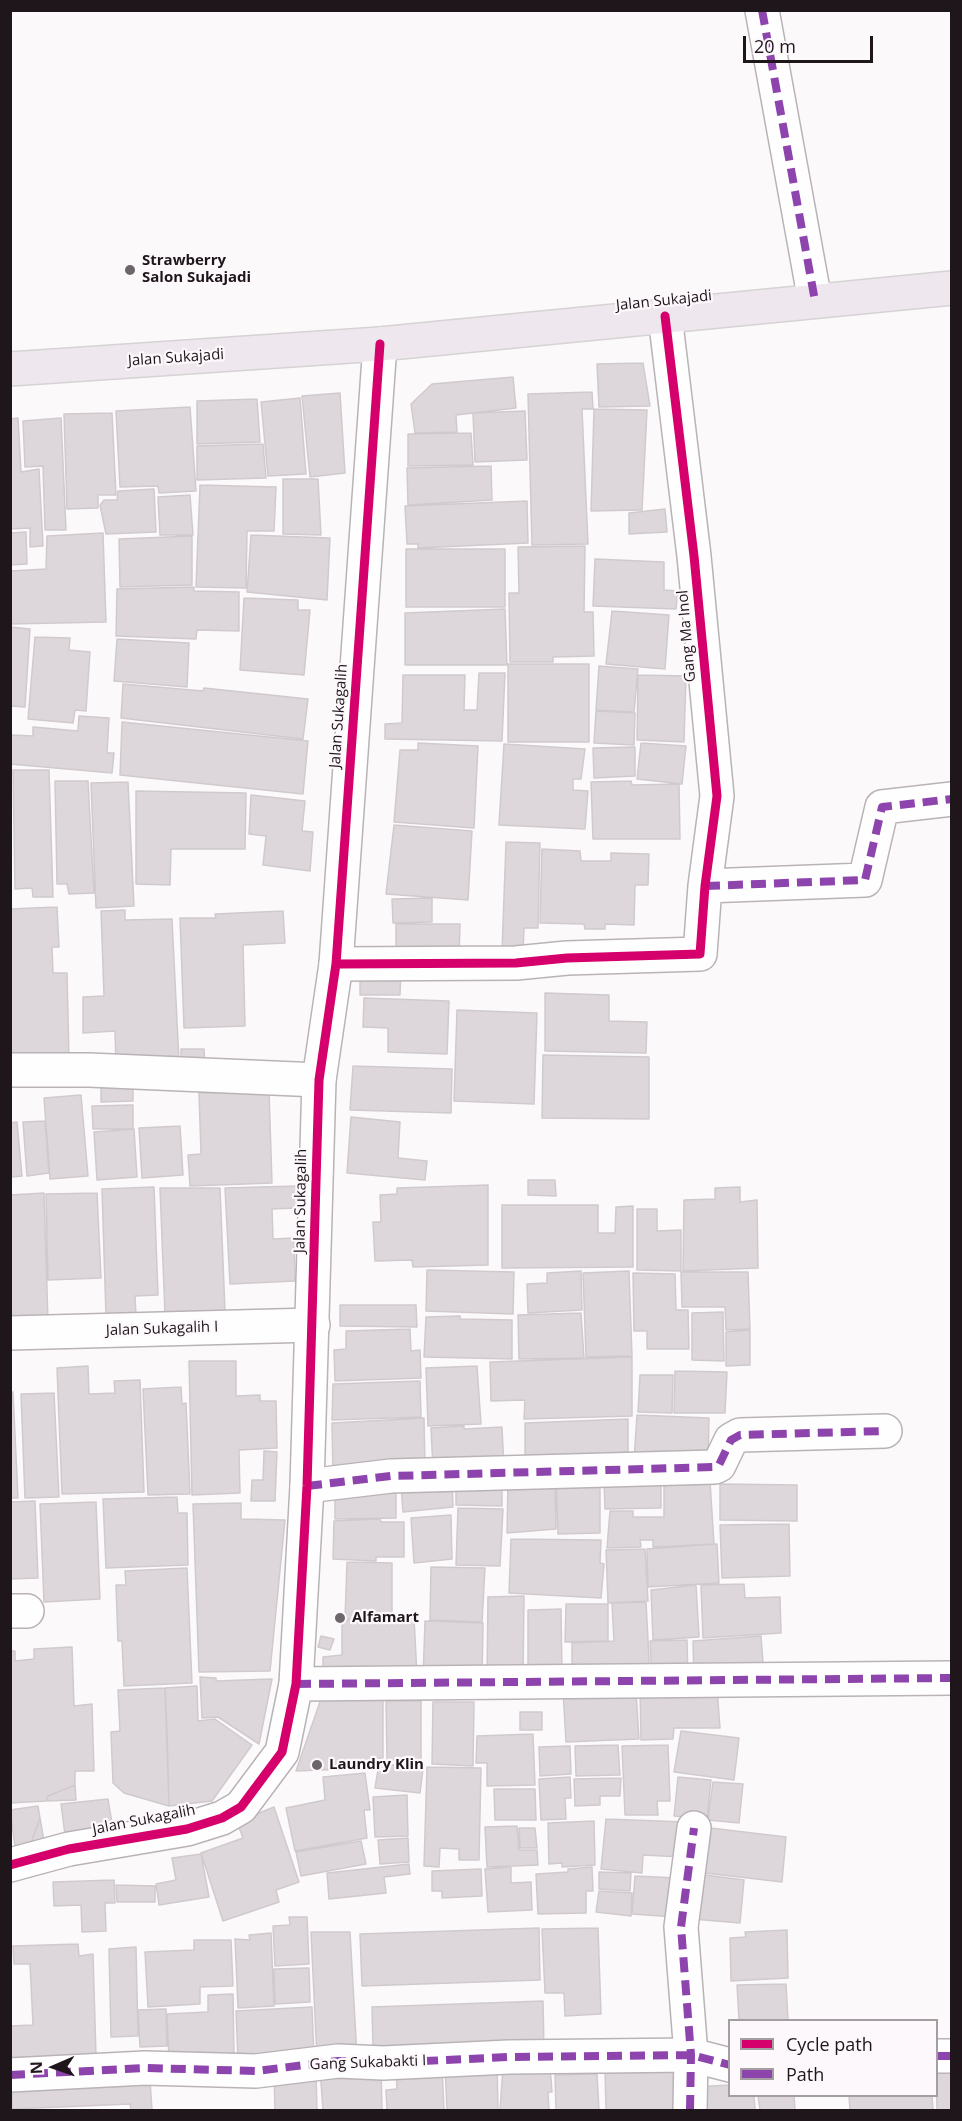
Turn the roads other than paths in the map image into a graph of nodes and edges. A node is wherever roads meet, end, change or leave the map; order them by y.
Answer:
1 (762, 10) edge
2 (951, 288) edge
3 (815, 301) junction
4 (665, 316) junction
5 (380, 344) junction
6 (10, 369) edge
7 (951, 799) edge
8 (705, 886) junction
9 (336, 964) junction
10 (10, 1070) edge
11 (319, 1080) junction
12 (313, 1324) junction
13 (10, 1333) edge
14 (885, 1431) dead end
15 (307, 1486) junction
16 (951, 1678) edge
17 (296, 1684) junction
18 (694, 1828) dead end
19 (10, 1865) edge
20 (691, 2055) junction
21 (728, 2065) edge
22 (10, 2075) edge
23 (690, 2110) edge

1 - 3 street
2 - 3 main road, Jalan Sukajadi
3 - 4 main road, Jalan Sukajadi
4 - 5 main road, Jalan Sukajadi
4 - 8 street, Gang Ma Inol
5 - 6 main road, Jalan Sukajadi
5 - 9 street, Jalan Sukagalih
7 - 8 street
8 - 9 street, Gang Ma Inol
9 - 11 street, Jalan Sukagalih
10 - 11 street
11 - 12 street, Jalan Sukagalih
12 - 13 street, Jalan Sukagalih I
12 - 15 street, Jalan Sukagalih
14 - 15 street
15 - 17 street, Jalan Sukagalih
16 - 17 street
17 - 19 street, Jalan Sukagalih
18 - 20 street
20 - 21 street, Gang Sukabakti I
20 - 22 street, Gang Sukabakti I
20 - 23 street

